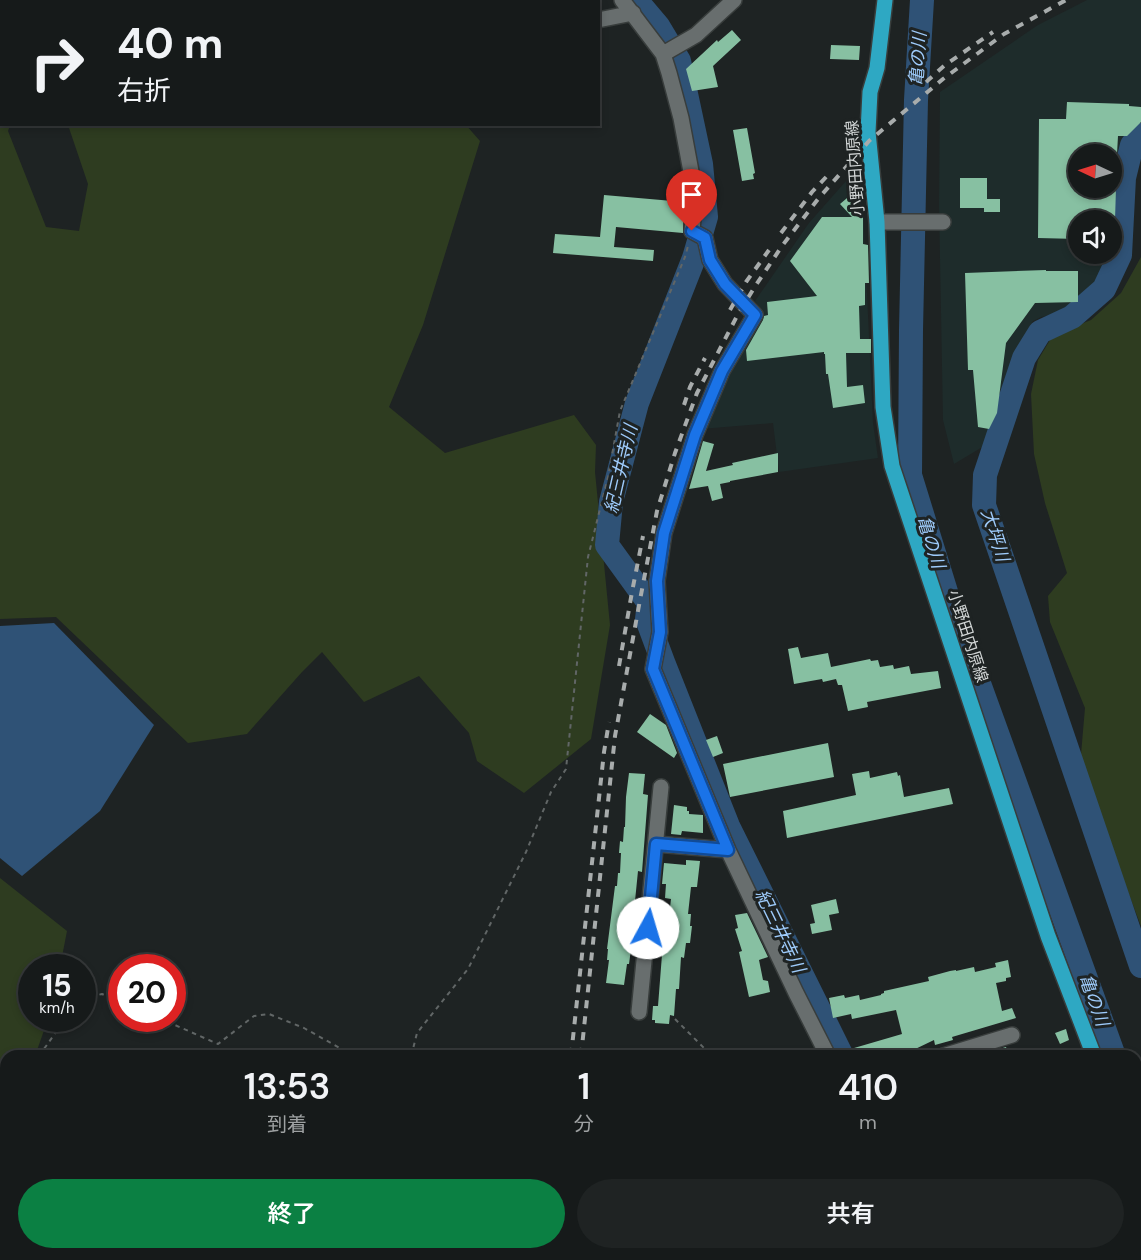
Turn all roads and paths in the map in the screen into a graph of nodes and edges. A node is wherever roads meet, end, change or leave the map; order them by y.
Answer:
1 (622, 0) edge
2 (734, 0) edge
3 (885, 0) edge
4 (633, 14) junction
5 (600, 20) edge
6 (663, 54) junction
7 (882, 222) junction
8 (943, 222) dead end
9 (698, 234) junction
10 (661, 787) dead end
11 (656, 844) junction
12 (728, 850) junction
13 (639, 1012) dead end
14 (675, 1019) dead end
15 (186, 1030) edge
16 (56, 1032) edge
17 (1012, 1035) dead end
18 (43, 1050) edge
19 (343, 1050) edge
20 (413, 1050) edge
21 (705, 1050) edge
22 (825, 1050) edge
23 (963, 1050) edge
24 (1092, 1050) edge

1 - 4 street
2 - 6 street
3 - 7 main road, 小野田内原線
4 - 5 street
4 - 6 street
6 - 9 street
7 - 8 street
7 - 24 main road, 小野田内原線
9 - 12 street
9 - 20 path
10 - 11 street
11 - 12 street
11 - 13 street
12 - 22 street
14 - 21 path
15 - 19 path
16 - 18 path
17 - 23 street

